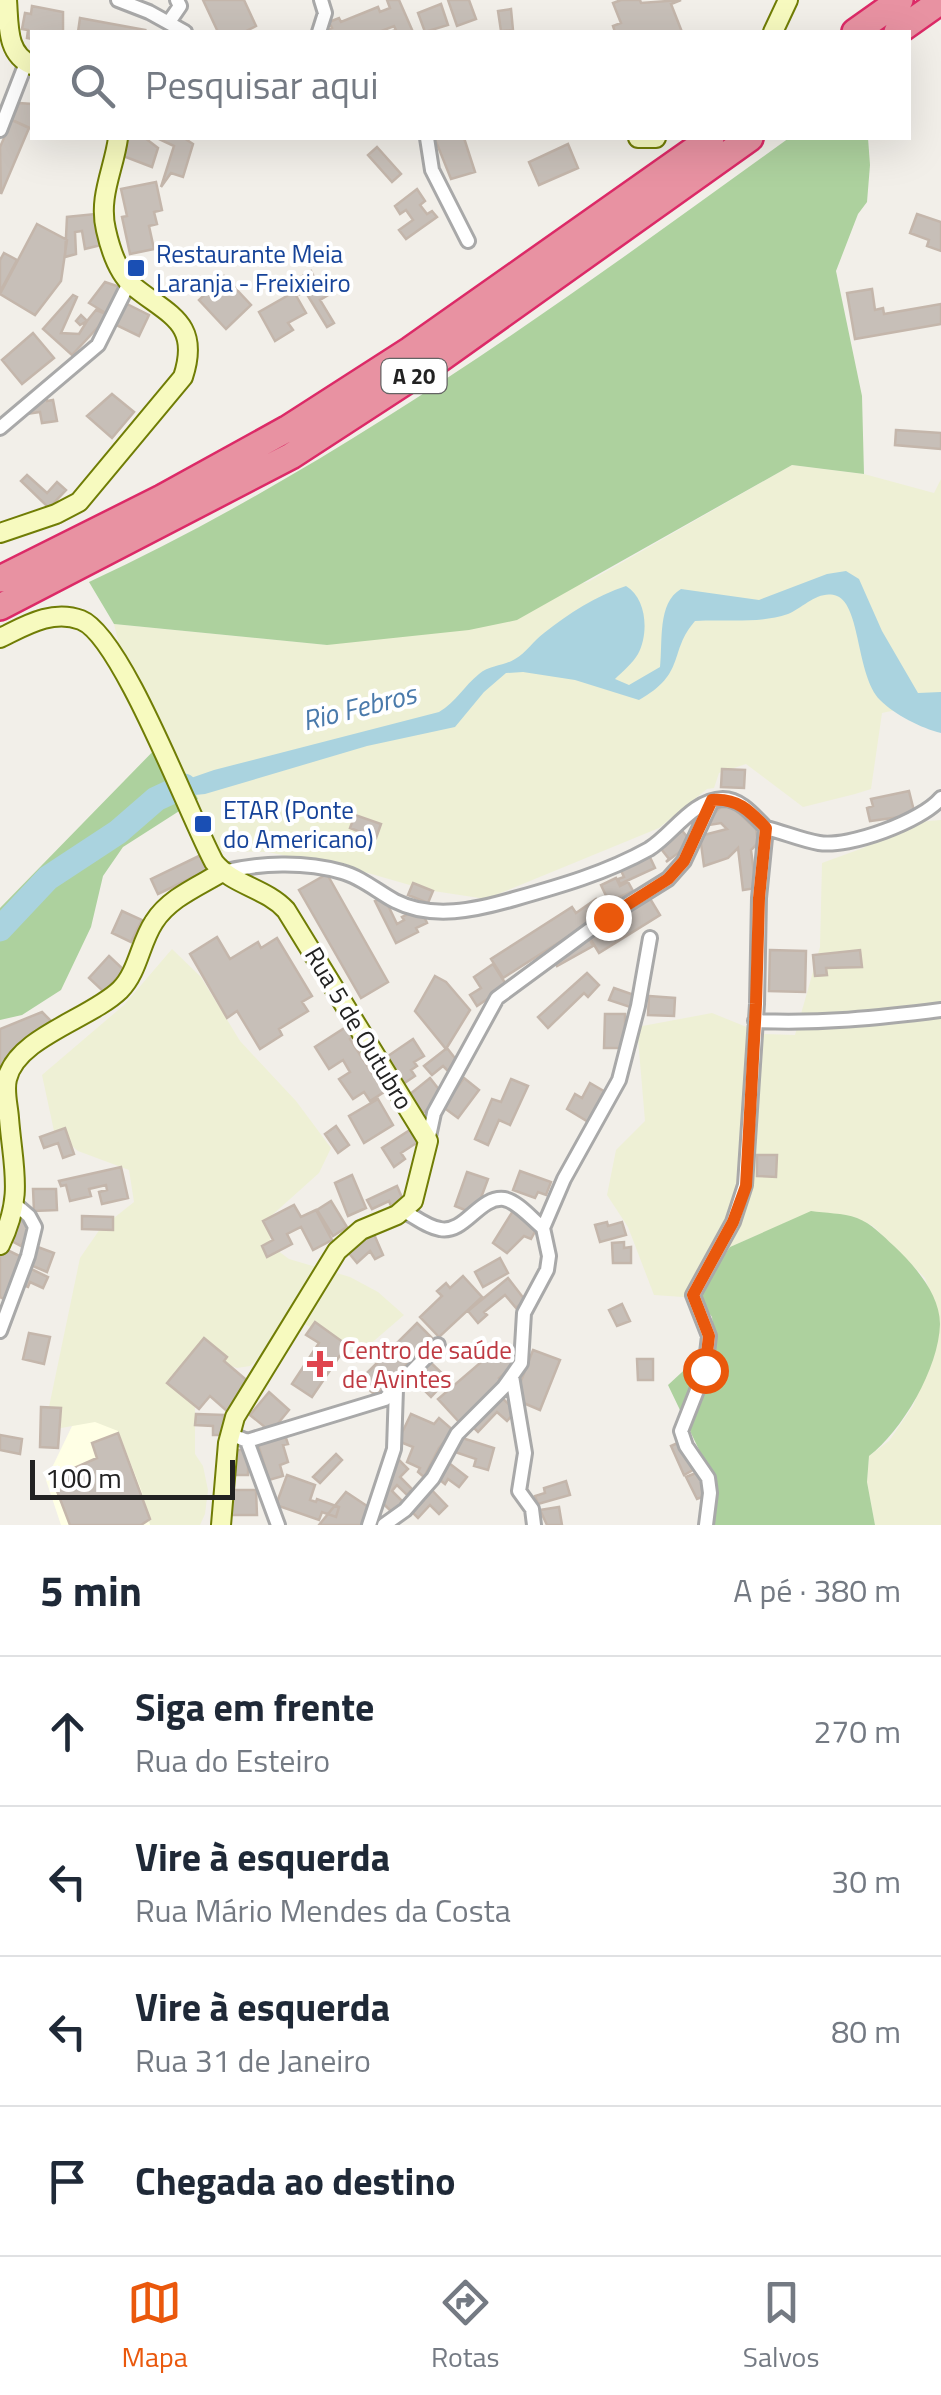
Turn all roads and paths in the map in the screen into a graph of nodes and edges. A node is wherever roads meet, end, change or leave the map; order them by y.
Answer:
1 (8, 0) edge
2 (118, 0) edge
3 (177, 0) edge
4 (320, 0) edge
5 (788, 0) edge
6 (900, 0) edge
7 (941, 1) edge
8 (169, 22) junction
9 (182, 30) edge
10 (320, 30) edge
11 (774, 30) edge
12 (858, 30) edge
13 (900, 30) edge
14 (5, 42) edge
15 (29, 64) edge
16 (0, 130) edge
17 (117, 140) edge
18 (427, 140) edge
19 (708, 140) edge
20 (747, 140) edge
21 (468, 241) dead end
22 (129, 284) junction
23 (0, 428) edge
24 (0, 533) edge
25 (48, 568) junction
26 (0, 579) edge
27 (0, 607) edge
28 (0, 638) edge
29 (941, 798) edge
30 (712, 800) junction
31 (766, 828) junction
32 (222, 872) junction
33 (650, 938) dead end
34 (941, 1010) edge
35 (755, 1021) junction
36 (6, 1138) edge
37 (428, 1141) junction
38 (16, 1204) junction
39 (404, 1211) junction
40 (543, 1228) junction
41 (0, 1245) edge
42 (0, 1331) edge
43 (438, 1345) dead end
44 (512, 1376) junction
45 (396, 1389) junction
46 (238, 1437) junction
47 (220, 1524) edge
48 (278, 1525) edge
49 (369, 1525) edge
50 (384, 1525) edge
51 (534, 1525) edge
52 (706, 1525) edge

1 - 14 street
2 - 8 street
3 - 8 street
4 - 10 street
5 - 11 street
6 - 12 highway
7 - 13 highway
8 - 9 street
14 - 15 street
15 - 16 street
17 - 22 street
18 - 21 street
19 - 25 highway, A 20
20 - 25 highway, A 20
22 - 23 street
22 - 24 street
25 - 26 highway, A 20
25 - 27 highway, A 20
28 - 32 street
29 - 31 street
30 - 31 street
30 - 32 street
30 - 37 street
31 - 35 street
32 - 36 street
32 - 37 street, Rua 5 de Outubro
33 - 40 street
34 - 35 street
35 - 52 street
36 - 38 street
37 - 39 street
38 - 41 street
38 - 42 street
39 - 40 street
39 - 46 street
40 - 44 street
43 - 45 street
44 - 50 street
44 - 51 street
45 - 46 street
45 - 49 street
46 - 47 street
46 - 48 street

